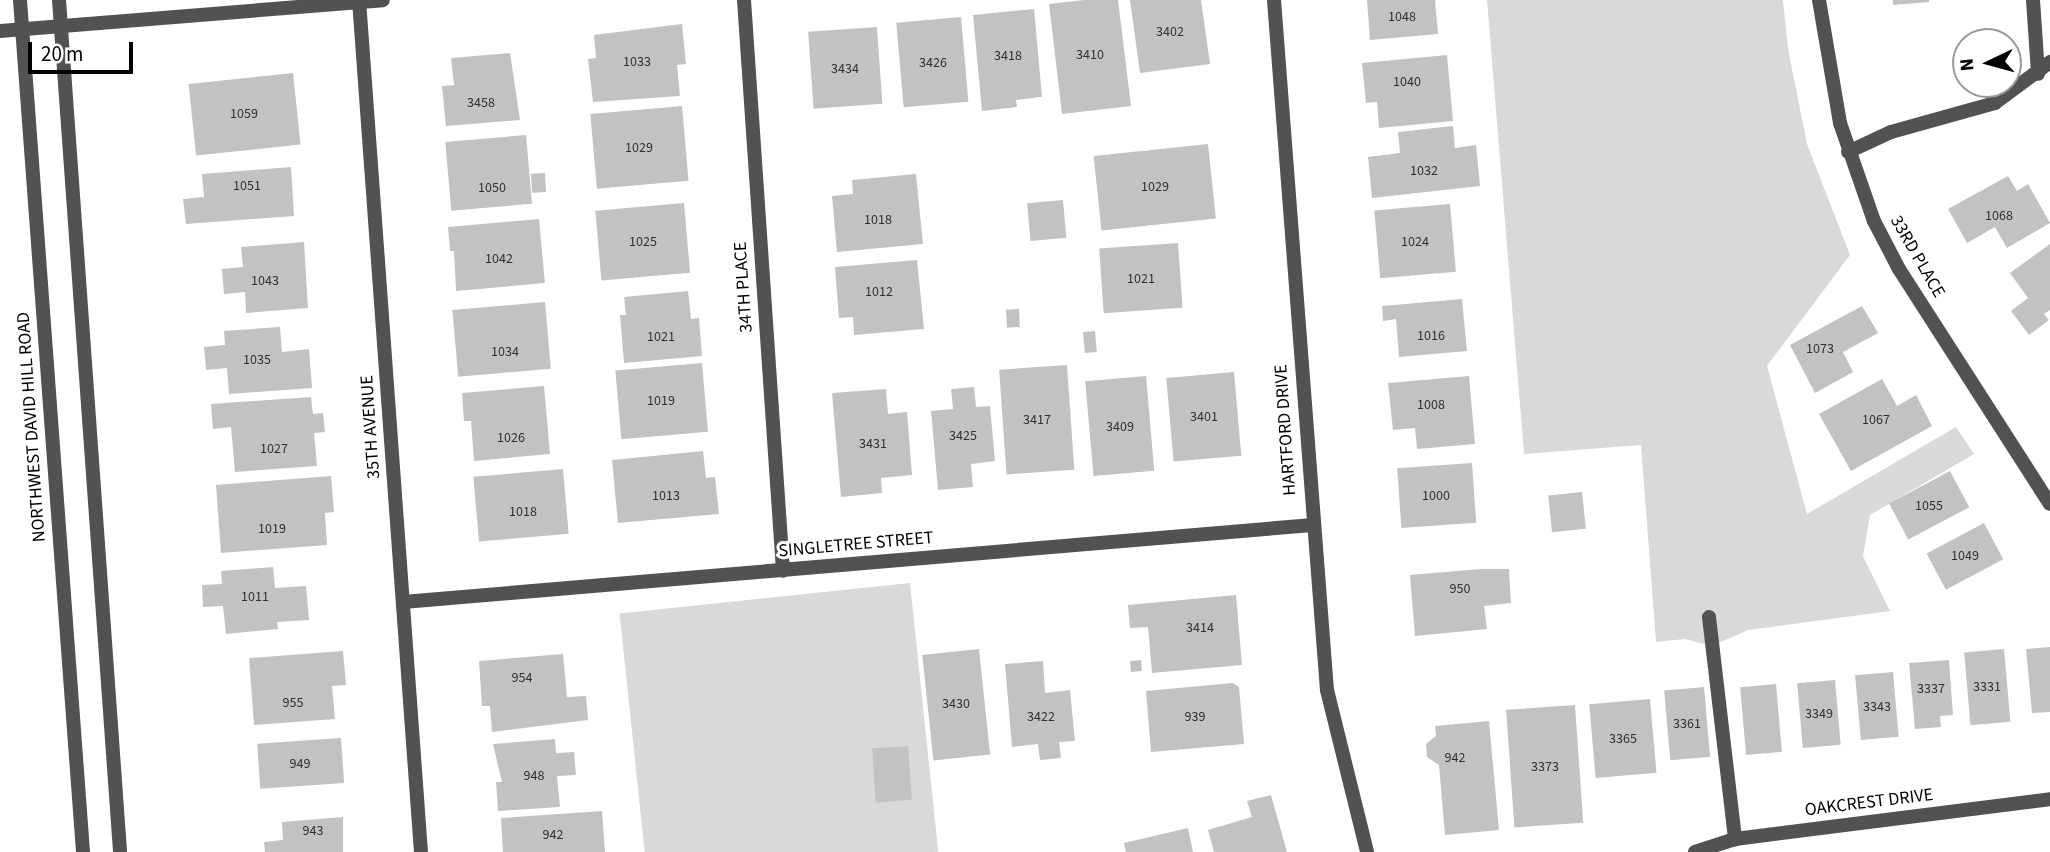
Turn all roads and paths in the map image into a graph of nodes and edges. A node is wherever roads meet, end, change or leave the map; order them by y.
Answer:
1 (20, 0) edge
2 (60, 0) edge
3 (383, 0) edge
4 (744, 0) edge
5 (1274, 0) edge
6 (1819, 0) edge
7 (2033, 0) edge
8 (359, 1) edge
9 (61, 26) junction
10 (22, 29) junction
11 (0, 31) edge
12 (2050, 62) edge
13 (2038, 75) junction
14 (1848, 152) junction
15 (2050, 504) edge
16 (1313, 524) junction
17 (783, 571) junction
18 (403, 602) junction
19 (1709, 617) dead end
20 (2050, 799) edge
21 (1735, 839) junction
22 (83, 852) edge
23 (120, 852) edge
24 (421, 852) edge
25 (1367, 852) edge
26 (1695, 852) edge

1 - 10 street, NORTHWEST DAVID HILL ROAD
2 - 9 street
3 - 8 street
4 - 17 street, 34TH PLACE
5 - 16 street, HARTFORD DRIVE
6 - 14 street, 33RD PLACE
7 - 13 street
8 - 9 street
8 - 18 street, 35TH AVENUE
9 - 10 street
9 - 23 street
10 - 11 street
10 - 22 street, NORTHWEST DAVID HILL ROAD
12 - 13 street
13 - 14 street
14 - 15 street, 33RD PLACE
16 - 17 street, SINGLETREE STREET
16 - 25 street, HARTFORD DRIVE
17 - 18 street, SINGLETREE STREET
18 - 24 street, 35TH AVENUE
19 - 21 street
20 - 21 street, OAKCREST DRIVE
21 - 26 street, OAKCREST DRIVE

